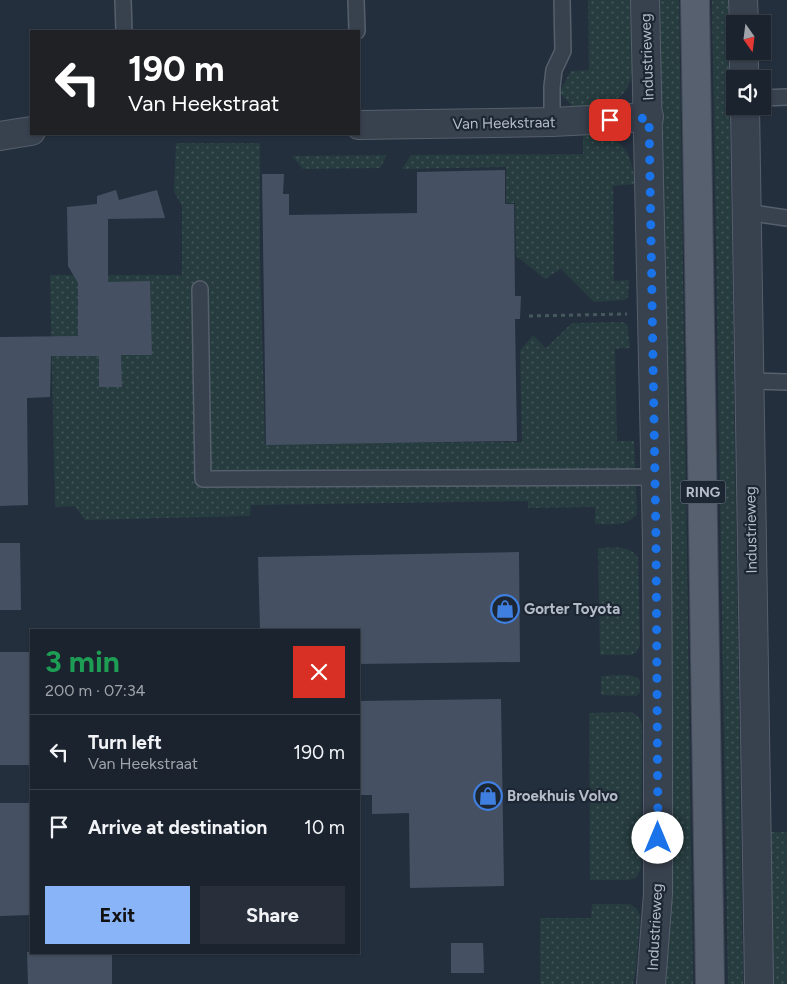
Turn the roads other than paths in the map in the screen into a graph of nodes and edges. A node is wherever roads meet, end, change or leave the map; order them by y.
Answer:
1 (123, 0) edge
2 (356, 0) edge
3 (562, 0) edge
4 (645, 0) edge
5 (695, 0) edge
6 (744, 0) edge
7 (744, 15) edge
8 (124, 30) edge
9 (356, 30) edge
10 (771, 98) edge
11 (787, 98) edge
12 (745, 115) edge
13 (649, 118) junction
14 (552, 122) junction
15 (360, 125) edge
16 (30, 131) edge
17 (0, 136) edge
18 (746, 212) junction
19 (787, 218) edge
20 (200, 288) dead end
21 (748, 381) junction
22 (787, 382) edge
23 (655, 477) junction
24 (651, 984) edge
25 (710, 984) edge
26 (759, 984) edge

1 - 8 lane
2 - 9 lane
3 - 14 lane
4 - 13 street, Industrieweg
5 - 25 main road, RING
6 - 7 street
10 - 11 lane
12 - 18 street, Industrieweg
13 - 14 street, Van Heekstraat
13 - 23 street, Industrieweg
14 - 15 street, Van Heekstraat
16 - 17 street
18 - 19 lane
18 - 21 street, Industrieweg
20 - 23 lane
21 - 22 lane
21 - 26 street, Industrieweg
23 - 24 street, Industrieweg

